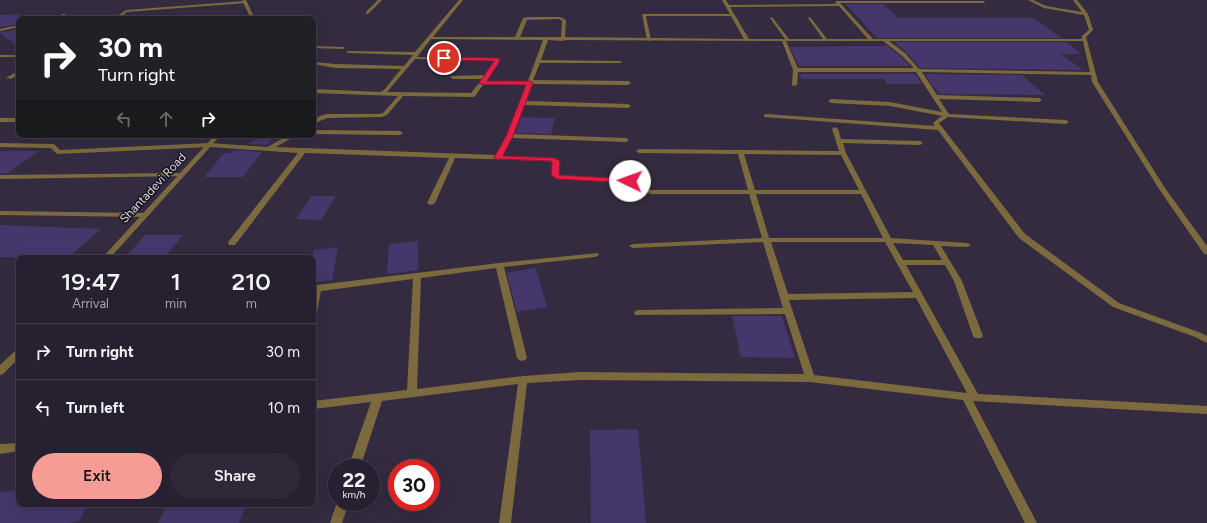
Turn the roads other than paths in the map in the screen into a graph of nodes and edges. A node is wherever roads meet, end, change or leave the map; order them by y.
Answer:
1 (380, 0) edge
2 (461, 0) edge
3 (724, 0) edge
4 (1030, 0) edge
5 (1075, 0) edge
6 (244, 1) edge
7 (837, 2) edge
8 (984, 2) dead end
9 (727, 6) junction
10 (368, 14) dead end
11 (1086, 14) junction
12 (64, 15) dead end
13 (732, 15) junction
14 (61, 16) edge
15 (119, 16) edge
16 (252, 16) edge
17 (772, 18) dead end
18 (810, 18) dead end
19 (16, 27) edge
20 (0, 30) edge
21 (431, 38) junction
22 (517, 39) junction
23 (546, 40) junction
24 (563, 40) junction
25 (649, 40) junction
26 (747, 40) junction
27 (786, 40) junction
28 (826, 40) junction
29 (872, 40) junction
30 (884, 40) junction
31 (1085, 40) junction
32 (316, 47) edge
33 (343, 48) dead end
34 (348, 52) dead end
35 (0, 56) edge
36 (16, 56) edge
37 (415, 56) junction
38 (538, 61) junction
39 (620, 62) dead end
40 (316, 63) edge
41 (405, 68) junction
42 (796, 70) junction
43 (918, 70) junction
44 (16, 74) edge
45 (1093, 74) junction
46 (453, 76) dead end
47 (486, 77) junction
48 (9, 78) dead end
49 (482, 83) junction
50 (530, 83) junction
51 (628, 83) dead end
52 (794, 85) dead end
53 (316, 91) edge
54 (322, 92) junction
55 (316, 94) edge
56 (381, 94) junction
57 (402, 94) junction
58 (935, 97) junction
59 (1039, 100) dead end
60 (831, 101) dead end
61 (522, 104) junction
62 (628, 106) dead end
63 (947, 115) junction
64 (766, 116) dead end
65 (0, 120) edge
66 (16, 120) edge
67 (316, 120) edge
68 (1066, 122) dead end
69 (940, 128) junction
70 (835, 129) dead end
71 (316, 132) edge
72 (400, 133) dead end
73 (510, 136) junction
74 (217, 138) edge
75 (288, 138) edge
76 (626, 140) dead end
77 (839, 141) junction
78 (920, 143) dead end
79 (0, 145) edge
80 (210, 145) junction
81 (268, 149) junction
82 (303, 151) junction
83 (639, 151) dead end
84 (740, 153) junction
85 (843, 153) junction
86 (453, 156) junction
87 (498, 158) junction
88 (182, 174) junction
89 (0, 177) edge
90 (630, 181) dead end
91 (650, 192) dead end
92 (753, 192) junction
93 (864, 192) junction
94 (431, 203) dead end
95 (0, 213) edge
96 (145, 215) junction
97 (766, 240) junction
98 (888, 240) junction
99 (232, 243) dead end
100 (936, 243) junction
101 (633, 246) dead end
102 (967, 246) dead end
103 (1207, 252) edge
104 (109, 255) edge
105 (595, 255) dead end
106 (900, 262) junction
107 (947, 263) junction
108 (500, 265) junction
109 (417, 276) junction
110 (316, 288) edge
111 (920, 295) junction
112 (784, 297) junction
113 (789, 311) junction
114 (638, 314) dead end
115 (978, 336) dead end
116 (1207, 340) edge
117 (16, 355) edge
118 (522, 358) dead end
119 (5, 366) edge
120 (810, 378) junction
121 (523, 380) junction
122 (412, 393) junction
123 (378, 397) junction
124 (971, 397) junction
125 (316, 405) edge
126 (1207, 410) edge
127 (16, 447) edge
128 (0, 450) edge
129 (357, 459) edge
130 (340, 511) edge
131 (336, 523) edge
132 (505, 523) edge
133 (1031, 523) edge

1 - 10 street
2 - 21 street
3 - 9 street
4 - 11 street
5 - 11 street
6 - 15 street
6 - 16 street
7 - 8 street
7 - 9 street
7 - 29 street
9 - 13 street
11 - 31 street
12 - 14 street
13 - 25 street
13 - 26 street
17 - 27 street
18 - 28 street
19 - 20 street
21 - 22 street
21 - 37 street
22 - 23 street
22 - 24 street
23 - 24 street
23 - 38 street
24 - 25 street
25 - 26 street
26 - 27 street
27 - 28 street
27 - 42 street
28 - 29 street
29 - 30 street
30 - 31 street
30 - 43 street
31 - 45 street
32 - 33 street
34 - 37 street
35 - 36 street
37 - 41 street
37 - 47 street
38 - 39 street
38 - 50 street
40 - 41 street
41 - 56 street
42 - 43 street
42 - 52 street
43 - 45 street
43 - 58 street
44 - 48 street
45 - 103 street
46 - 47 street
47 - 49 street
49 - 50 street
49 - 57 street
50 - 51 street
50 - 61 street
53 - 54 street
54 - 55 street
54 - 56 street
56 - 57 street
57 - 67 street
58 - 59 street
58 - 63 street
60 - 63 street
61 - 62 street
61 - 73 street
63 - 68 street
63 - 69 street
64 - 69 street
65 - 66 street
69 - 116 street
70 - 77 street
71 - 72 street
73 - 76 street
73 - 87 street
74 - 80 street, Shantadevi Road
75 - 81 street
77 - 78 street
77 - 85 street
79 - 80 street
80 - 81 street
80 - 88 street, Shantadevi Road
81 - 82 street
82 - 86 street
82 - 99 street
83 - 84 street
84 - 85 street
84 - 92 street
85 - 93 street
86 - 87 street
86 - 94 street
87 - 90 street
88 - 89 street
88 - 96 street, Shantadevi Road
91 - 92 street
92 - 93 street
92 - 97 street
93 - 98 street
95 - 96 street
96 - 104 street, Shantadevi Road
97 - 98 street
97 - 101 street
97 - 112 street
98 - 100 street
98 - 106 street
100 - 102 street
100 - 107 street
105 - 108 street
106 - 107 street
106 - 111 street
107 - 115 street
108 - 109 street
108 - 118 street
109 - 110 street
109 - 122 street
111 - 112 street
111 - 124 street
112 - 113 street
113 - 114 street
113 - 120 street
117 - 119 street
120 - 121 street
120 - 124 street
121 - 122 street
121 - 132 street
122 - 123 street
123 - 125 street
123 - 129 street
124 - 126 street
124 - 133 street
127 - 128 street
130 - 131 street

